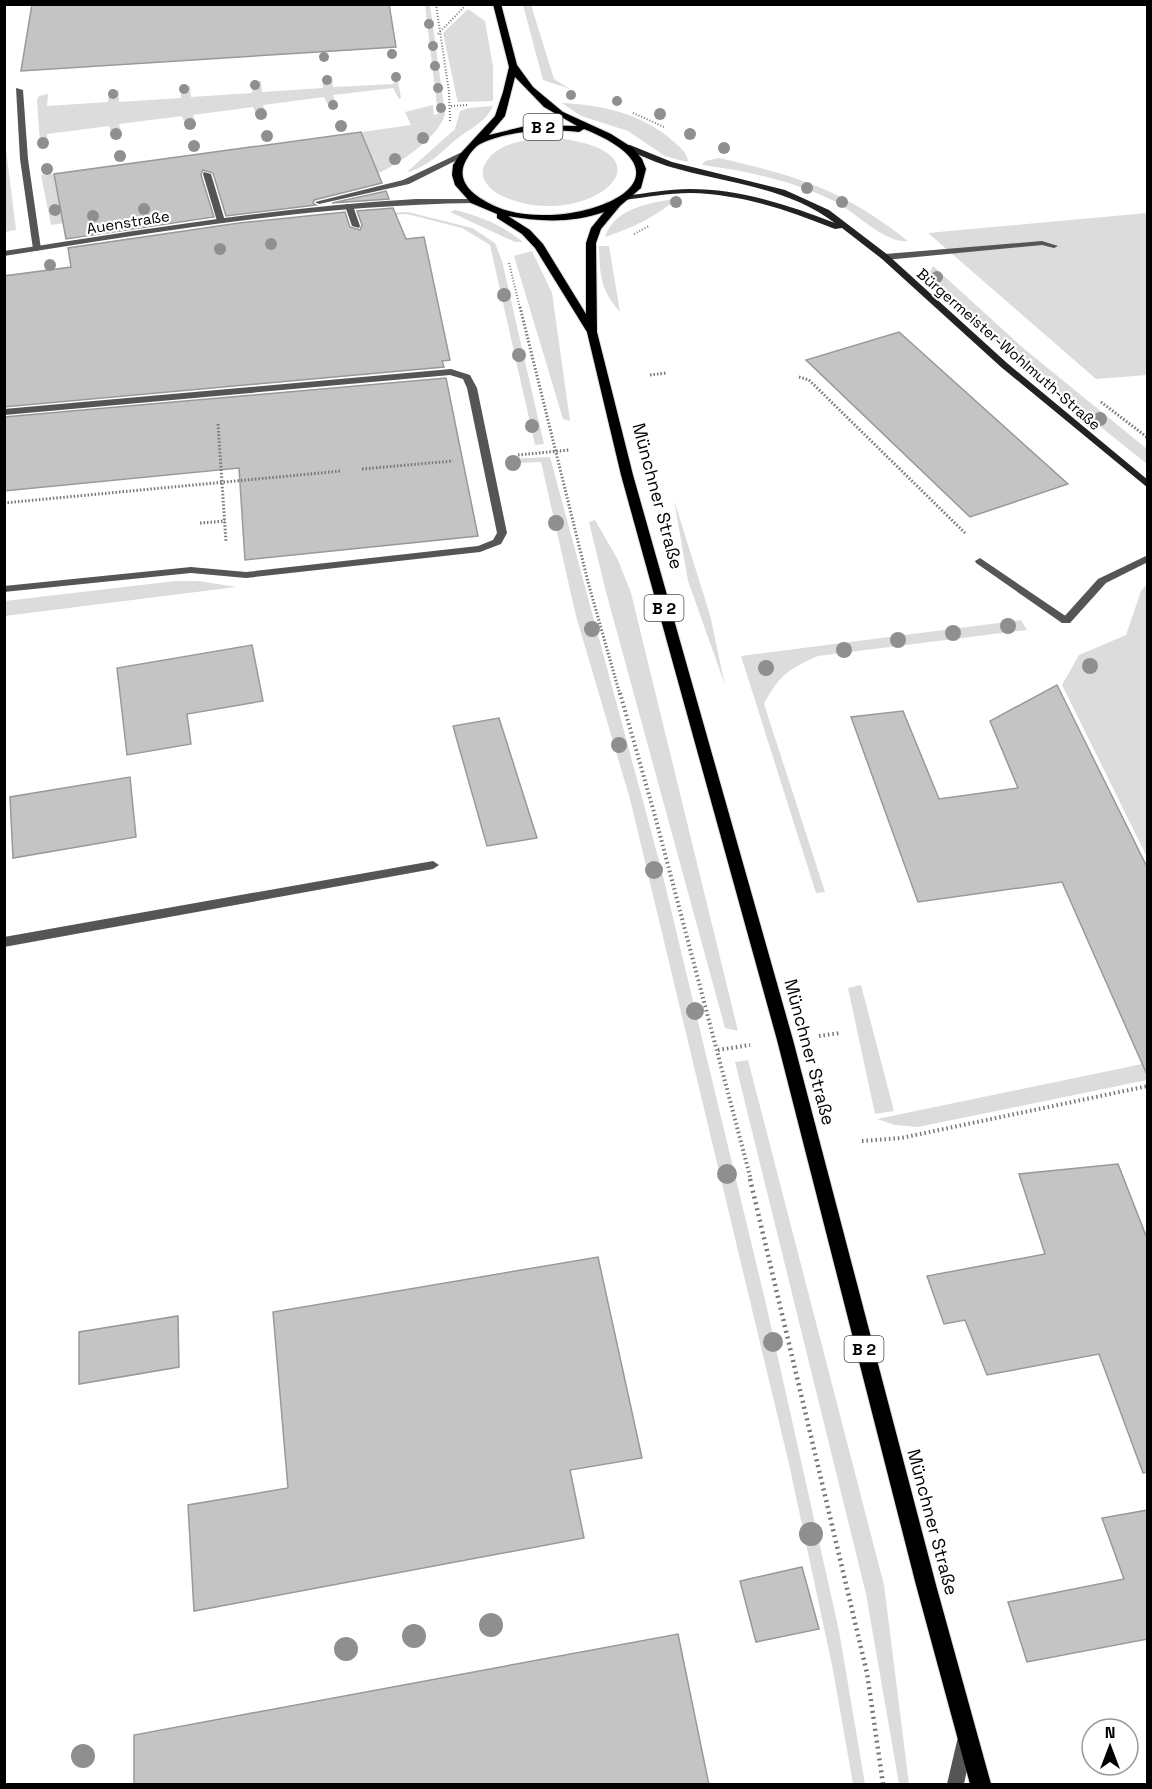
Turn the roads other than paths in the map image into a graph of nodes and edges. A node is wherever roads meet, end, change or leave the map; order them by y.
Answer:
1 (497, 4) edge
2 (513, 68) junction
3 (19, 90) dead end
4 (608, 137) junction
5 (478, 142) junction
6 (627, 147) junction
7 (463, 155) junction
8 (207, 174) dead end
9 (475, 201) junction
10 (621, 201) junction
11 (349, 206) junction
12 (493, 210) junction
13 (256, 215) junction
14 (221, 221) junction
15 (356, 226) dead end
16 (853, 233) junction
17 (1054, 246) dead end
18 (37, 249) junction
19 (4, 254) edge
20 (885, 257) junction
21 (592, 332) junction
22 (4, 412) edge
23 (1148, 485) edge
24 (1148, 558) edge
25 (980, 561) road end
26 (4, 589) edge
27 (433, 865) dead end
28 (4, 942) edge
29 (967, 1734) junction
30 (955, 1785) edge
31 (981, 1785) edge

1 - 2 main road, B 2
2 - 4 main road, B 2
2 - 5 main road, B 2
3 - 18 street
4 - 5 main road, B 2
4 - 6 main road, B 2
5 - 7 main road, B 2
6 - 10 main road, B 2
6 - 16 street, Bürgermeister-Wohlmuth-Straße
7 - 9 main road, B 2
7 - 13 street, Auenstraße
8 - 14 street
9 - 11 street, Auenstraße
9 - 12 main road, B 2
10 - 12 main road, B 2
10 - 16 street, Bürgermeister-Wohlmuth-Straße
10 - 21 main road, Münchner Straße / B 2
11 - 13 street, Auenstraße
11 - 15 street
12 - 21 main road, Münchner Straße / B 2
13 - 14 street, Auenstraße
14 - 18 street, Auenstraße
16 - 20 street, Bürgermeister-Wohlmuth-Straße
17 - 20 street
18 - 19 street, Auenstraße
20 - 23 street, Bürgermeister-Wohlmuth-Straße
21 - 29 main road, Münchner Straße / B 2
22 - 26 street
24 - 25 street
27 - 28 street
29 - 30 street
29 - 31 main road, Münchner Straße / B 2

